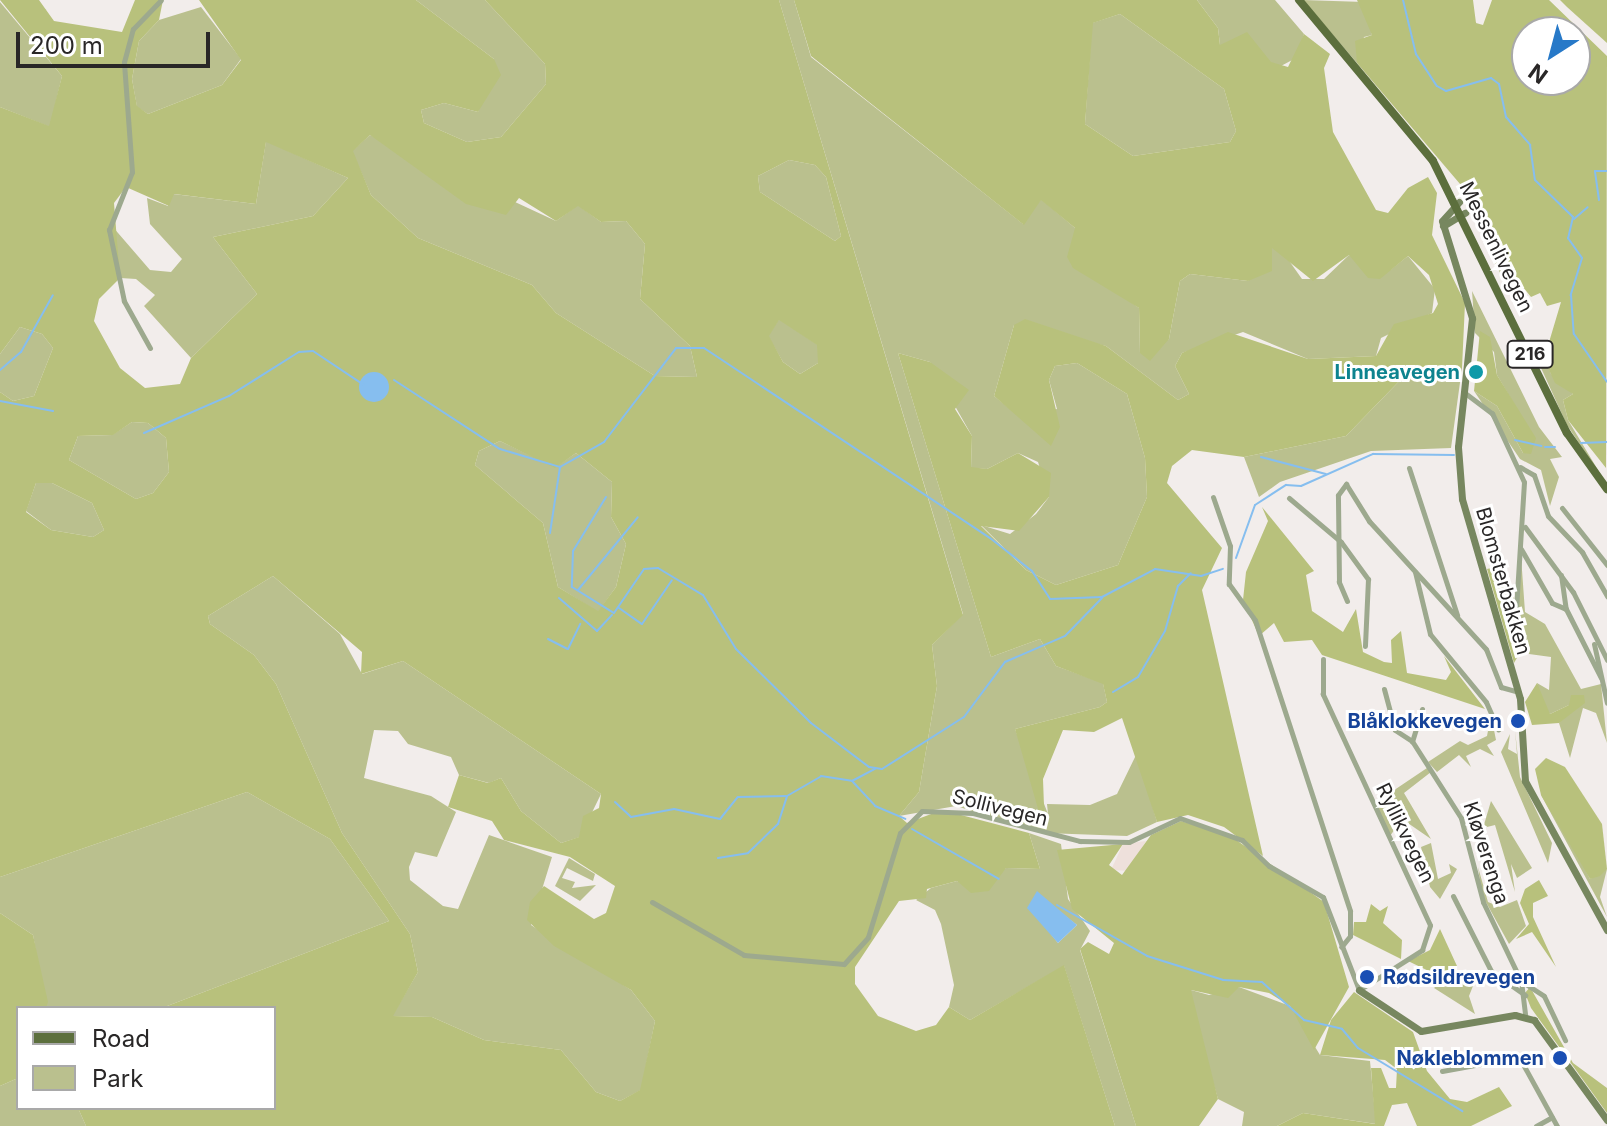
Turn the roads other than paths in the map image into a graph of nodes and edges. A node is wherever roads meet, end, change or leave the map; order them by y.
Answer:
1 (161, 0) edge
2 (1299, 0) edge
3 (1459, 202) junction
4 (1465, 213) junction
5 (1443, 226) junction
6 (150, 348) dead end
7 (1465, 393) junction
8 (1520, 467) junction
9 (1409, 468) dead end
10 (1607, 489) edge
11 (1213, 497) dead end
12 (1289, 498) dead end
13 (1562, 508) dead end
14 (1525, 527) junction
15 (1576, 530) junction
16 (1562, 531) junction
17 (1341, 542) junction
18 (1521, 549) junction
19 (1607, 565) edge
20 (1415, 572) junction
21 (1562, 575) junction
22 (1607, 596) edge
23 (1347, 601) dead end
24 (1566, 609) junction
25 (1459, 619) junction
26 (1594, 643) junction
27 (1365, 646) dead end
28 (1525, 650) dead end
29 (1323, 659) dead end
30 (1607, 660) edge
31 (1601, 678) junction
32 (1384, 689) dead end
33 (1519, 691) junction
34 (1607, 703) edge
35 (1422, 709) dead end
36 (1498, 729) dead end
37 (1412, 741) junction
38 (1453, 896) dead end
39 (652, 902) dead end
40 (1607, 930) edge
41 (1341, 948) junction
42 (1521, 981) junction
43 (1359, 990) junction
44 (1525, 995) junction
45 (1525, 1016) junction
46 (1565, 1040) dead end
47 (1442, 1071) dead end
48 (1552, 1117) junction
49 (1607, 1120) edge
50 (1536, 1126) edge
51 (1557, 1126) edge

1 - 6 street
2 - 3 main road, Messenlivegen / 216
3 - 4 main road, Messenlivegen / 216
3 - 5 street
4 - 5 street
4 - 10 main road, Messenlivegen / 216
5 - 7 street, Blomsterbakken
7 - 8 street
7 - 33 street, Blomsterbakken
8 - 14 street
8 - 16 street
9 - 25 street
11 - 41 street
12 - 17 street
13 - 15 street
14 - 18 street
14 - 21 street
15 - 16 street
15 - 19 street
16 - 22 street
17 - 20 street
17 - 23 street
17 - 27 street
18 - 24 street
18 - 28 street
20 - 25 street
20 - 36 street
21 - 24 street
21 - 26 street
24 - 31 street
25 - 33 street
26 - 30 street
26 - 31 street
29 - 43 street, Ryllikvegen
31 - 34 street
32 - 37 street, Kløverenga
33 - 40 street, Blomsterbakken
35 - 37 street
37 - 42 street, Kløverenga
38 - 44 street, Kløverenga
39 - 41 street, Sollivegen
41 - 43 street
42 - 44 street, Kløverenga
42 - 46 street, Kløverenga
43 - 45 street
44 - 45 street, Kløverenga
45 - 49 street
47 - 48 street
48 - 50 street
48 - 51 street

